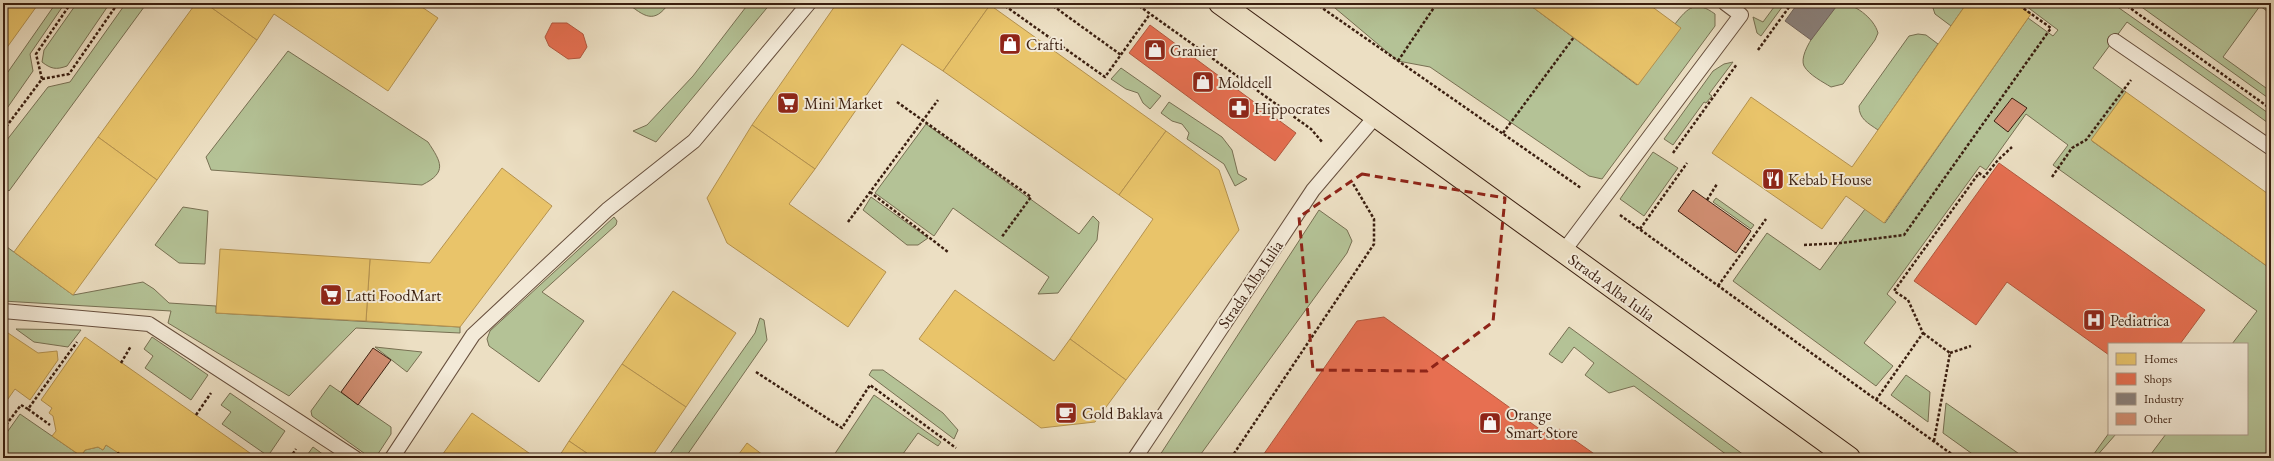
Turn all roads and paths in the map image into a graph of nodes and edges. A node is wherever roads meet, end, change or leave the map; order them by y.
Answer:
1 (71, 3) edge
2 (118, 3) edge
3 (809, 3) edge
4 (1001, 3) edge
5 (1050, 3) edge
6 (1135, 3) edge
7 (1220, 3) edge
8 (1315, 3) edge
9 (1436, 3) edge
10 (1725, 3) edge
11 (1792, 3) edge
12 (2016, 3) edge
13 (2123, 3) edge
14 (1150, 14) junction
15 (1574, 37) dead end
16 (2115, 40) dead end
17 (1758, 50) dead end
18 (1121, 55) junction
19 (1398, 61) junction
20 (1739, 61) dead end
21 (2145, 62) junction
22 (42, 79) junction
23 (938, 100) dead end
24 (897, 102) dead end
25 (2271, 109) edge
26 (1375, 117) junction
27 (923, 120) junction
28 (3, 131) edge
29 (1503, 133) junction
30 (2012, 147) dead end
31 (2271, 148) edge
32 (1673, 153) dead end
33 (1338, 160) junction
34 (1687, 163) dead end
35 (2052, 177) dead end
36 (1718, 184) dead end
37 (870, 192) junction
38 (1707, 200) dead end
39 (1602, 202) junction
40 (1766, 219) dead end
41 (848, 222) dead end
42 (1640, 229) junction
43 (1001, 238) dead end
44 (1804, 245) dead end
45 (948, 252) dead end
46 (1563, 252) junction
47 (1718, 286) junction
48 (3, 311) edge
49 (93, 319) junction
50 (1923, 334) junction
51 (1971, 346) dead end
52 (1950, 352) junction
53 (756, 372) dead end
54 (1876, 400) junction
55 (28, 409) junction
56 (50, 425) dead end
57 (3, 429) edge
58 (1934, 441) junction
59 (956, 448) dead end
60 (355, 458) edge
61 (392, 458) edge
62 (1135, 458) edge
63 (1231, 458) edge
64 (1848, 458) edge
65 (1957, 458) edge

1 - 22 path
2 - 22 path
3 - 61 lane
4 - 18 path
5 - 18 path
6 - 14 path
7 - 26 main road, Strada Alba Iulia
8 - 19 path
9 - 19 path
10 - 39 lane
11 - 17 path
12 - 44 path
13 - 25 path
14 - 18 path
14 - 33 path
15 - 29 path
16 - 21 lane
19 - 29 path
20 - 32 path
21 - 31 lane
21 - 35 path
22 - 28 path
23 - 27 path
24 - 27 path
26 - 33 lane, Strada Alba Iulia
26 - 46 main road, Strada Alba Iulia
27 - 37 path
27 - 43 path
29 - 39 path
30 - 50 path
33 - 62 lane, Strada Alba Iulia
33 - 63 path
34 - 42 path
36 - 38 path
37 - 41 path
37 - 45 path
39 - 42 path
39 - 46 lane
40 - 47 path
42 - 47 path
46 - 64 main road, Strada Alba Iulia
47 - 54 path
48 - 49 lane
49 - 55 path
49 - 60 lane
50 - 52 path
50 - 54 path
51 - 52 path
52 - 58 path
53 - 59 path
54 - 58 path
55 - 56 path
55 - 57 path
58 - 65 path

